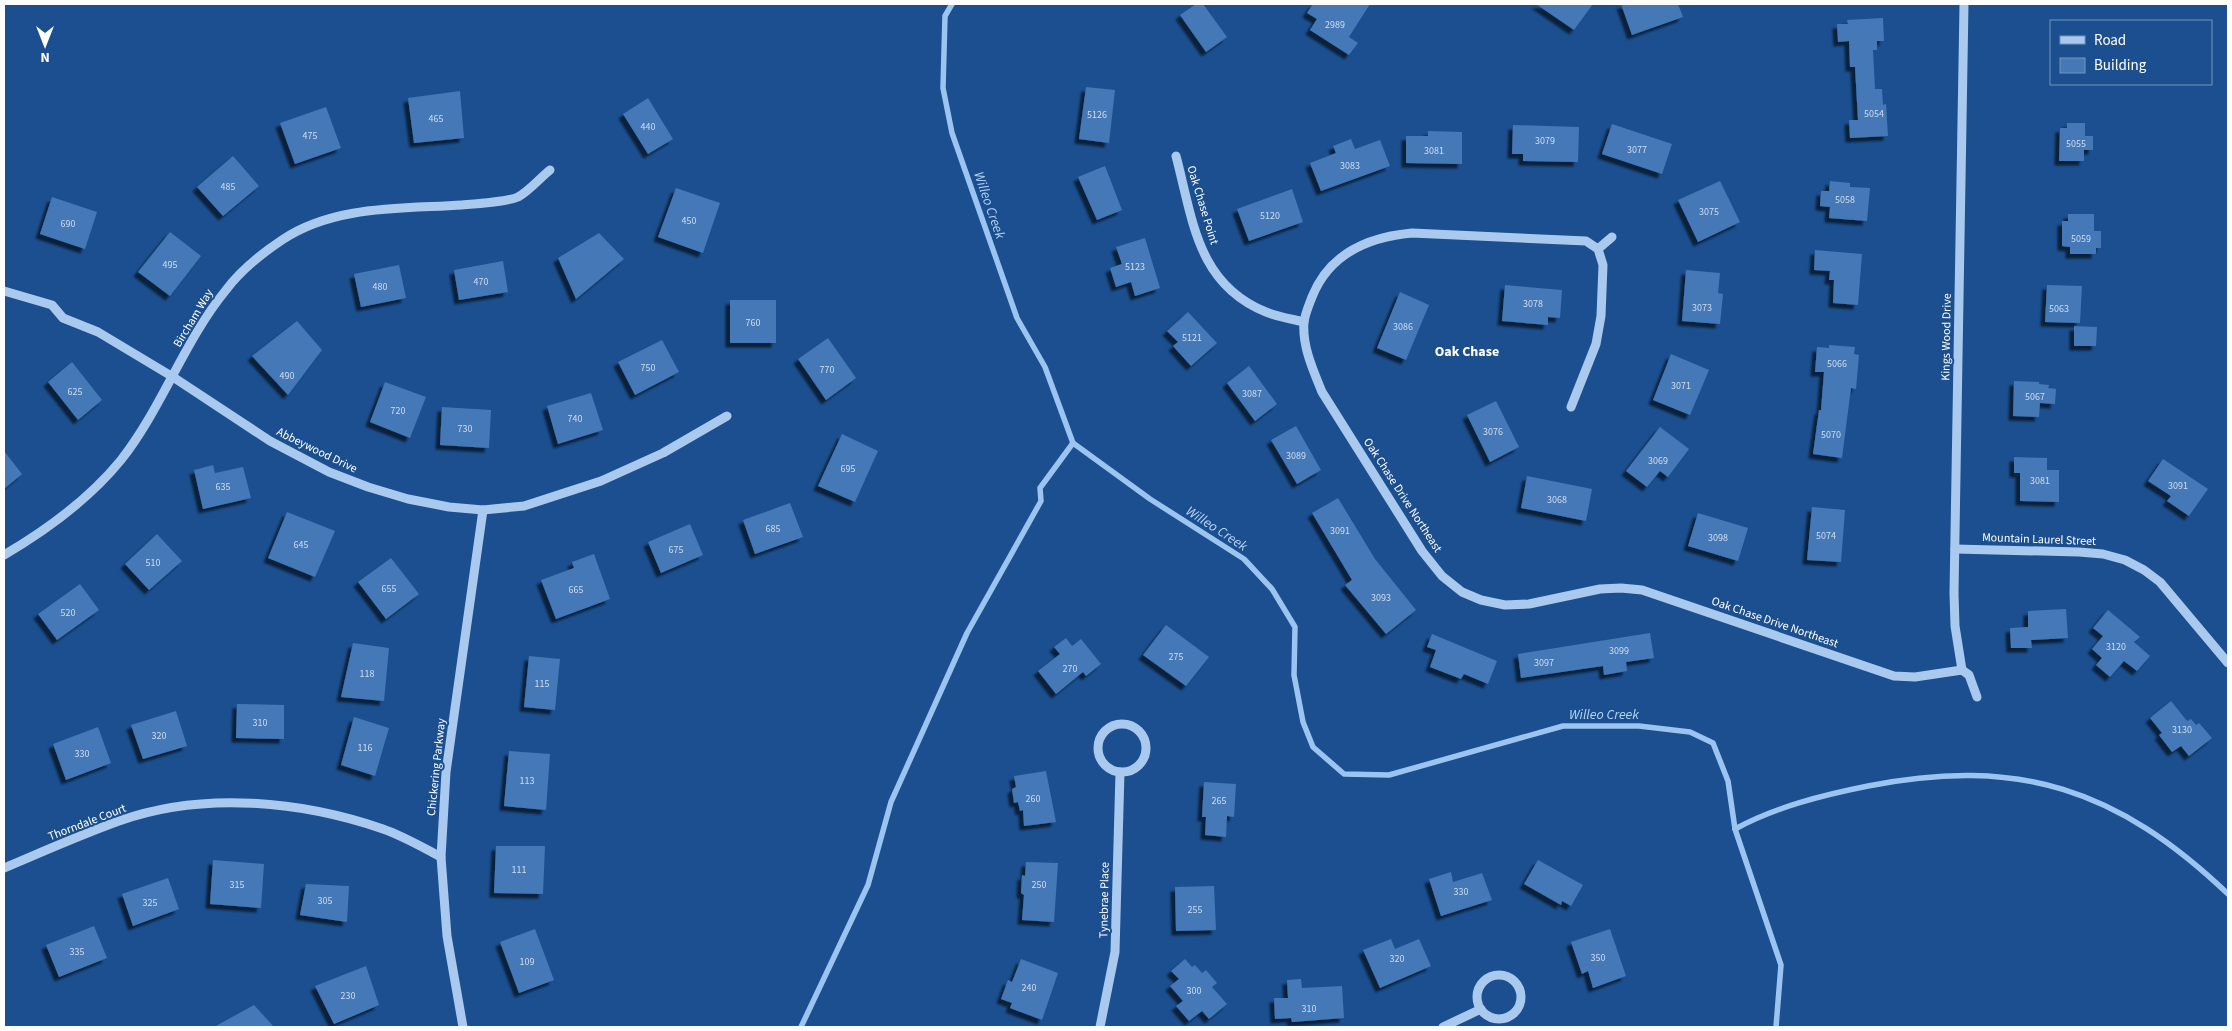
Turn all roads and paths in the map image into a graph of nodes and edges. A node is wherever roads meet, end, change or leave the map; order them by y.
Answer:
1 (1964, 4) edge
2 (1176, 156) dead end
3 (550, 170) dead end
4 (1612, 236) dead end
5 (1598, 249) junction
6 (4, 290) edge
7 (1304, 322) junction
8 (173, 377) junction
9 (1571, 407) dead end
10 (727, 416) dead end
11 (483, 510) junction
12 (1955, 549) junction
13 (4, 555) edge
14 (2228, 663) edge
15 (1962, 670) junction
16 (1977, 696) dead end
17 (1120, 772) junction
18 (442, 856) junction
19 (4, 868) edge
20 (1481, 1010) junction
21 (463, 1027) edge
22 (1100, 1027) edge
23 (1443, 1027) edge

1 - 12 street, Kings Wood Drive
2 - 7 street, Oak Chase Point
3 - 8 street, Bircham Way
4 - 5 street
5 - 7 street, Oak Chase Drive Northeast
5 - 9 street
6 - 8 street, Abbeywood Drive
7 - 15 street, Oak Chase Drive Northeast
8 - 11 street, Abbeywood Drive
8 - 13 street, Bircham Way
10 - 11 street, Abbeywood Drive
11 - 18 street, Chickering Parkway
12 - 14 street, Mountain Laurel Street
12 - 15 street, Kings Wood Drive
15 - 16 street
17 - 17 street
17 - 22 street, Tynebrae Place
18 - 19 street, Thorndale Court
18 - 21 street, Chickering Parkway
20 - 20 street
20 - 23 street

